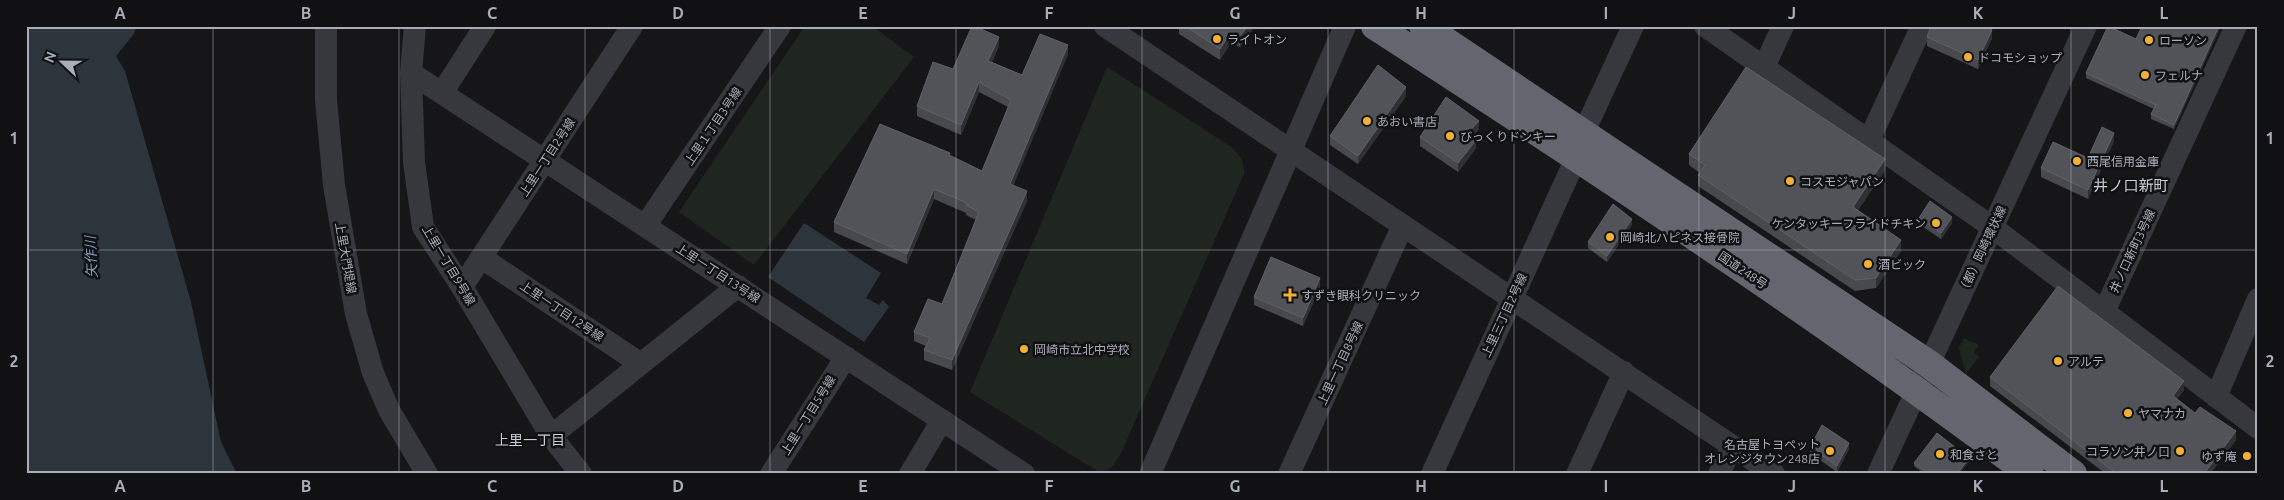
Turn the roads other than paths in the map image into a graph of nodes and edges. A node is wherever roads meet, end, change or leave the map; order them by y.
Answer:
1 (326, 26) edge
2 (415, 26) edge
3 (485, 26) edge
4 (632, 26) edge
5 (780, 26) edge
6 (1105, 26) edge
7 (1345, 26) edge
8 (1375, 26) edge
9 (1423, 26) edge
10 (1633, 26) edge
11 (1705, 26) edge
12 (1783, 26) edge
13 (1922, 26) edge
14 (2086, 26) edge
15 (2236, 26) edge
16 (1764, 67) junction
17 (411, 73) junction
18 (442, 93) junction
19 (1869, 140) junction
20 (1580, 145) junction
21 (1290, 150) junction
22 (545, 161) junction
23 (1403, 225) junction
24 (646, 226) junction
25 (1992, 227) junction
26 (482, 258) junction
27 (738, 286) junction
28 (462, 287) junction
29 (1512, 298) junction
30 (2258, 299) edge
31 (2104, 312) junction
32 (846, 357) junction
33 (641, 364) junction
34 (1929, 364) junction
35 (1624, 372) junction
36 (1917, 389) junction
37 (2216, 397) junction
38 (942, 420) junction
39 (2258, 428) edge
40 (551, 436) junction
41 (1732, 446) junction
42 (428, 474) edge
43 (581, 474) edge
44 (771, 474) edge
45 (910, 474) edge
46 (1024, 474) edge
47 (1150, 474) edge
48 (1289, 474) edge
49 (1432, 474) edge
50 (1577, 474) edge
51 (1719, 474) edge
52 (1774, 474) edge
53 (1878, 474) edge
54 (2030, 474) edge
55 (2073, 474) edge

1 - 42 street, 上里大門堤線
2 - 17 street, 上里一丁目9号線
3 - 18 street
4 - 22 street, 上里一丁目2号線
5 - 24 street, 上里１丁目3号線
6 - 21 street
7 - 21 street
8 - 20 highway, 国道248号
9 - 20 highway, 国道248号
10 - 20 street, 上里三丁目2号線
11 - 16 street
12 - 16 street
13 - 19 street
14 - 25 street, （都）岡崎環状線
15 - 31 street, 井ノ口新町3号線
16 - 19 street
17 - 18 street, 上里一丁目13号線
17 - 28 street, 上里一丁目9号線
18 - 22 street, 上里一丁目13号線
19 - 25 street
20 - 29 street, 上里三丁目2号線
20 - 34 highway, 国道248号
20 - 36 highway, 国道248号
21 - 23 street
21 - 47 street
22 - 24 street, 上里一丁目13号線
22 - 26 street, 上里一丁目2号線
23 - 29 street
23 - 48 street, 上里一丁目8号線
24 - 27 street, 上里一丁目13号線
25 - 31 street
25 - 34 street, （都）岡崎環状線
26 - 28 street, 上里一丁目2号線
26 - 33 street, 上里一丁目12号線
27 - 32 street, 上里一丁目13号線
27 - 33 street
28 - 40 street, 上里一丁目9号線
29 - 35 street
29 - 49 street, 上里三丁目2号線
30 - 37 street
31 - 37 street
32 - 38 street, 上里一丁目13号線
32 - 44 street, 上里一丁目5号線
33 - 40 street
34 - 36 street, （都）岡崎環状線
34 - 55 highway, 国道248号
35 - 41 street
35 - 50 street
36 - 53 street, （都）岡崎環状線
36 - 54 highway, 国道248号
37 - 39 street
38 - 45 street
38 - 46 street, 上里一丁目13号線
40 - 43 street, 上里一丁目9号線
41 - 51 street
41 - 52 street

